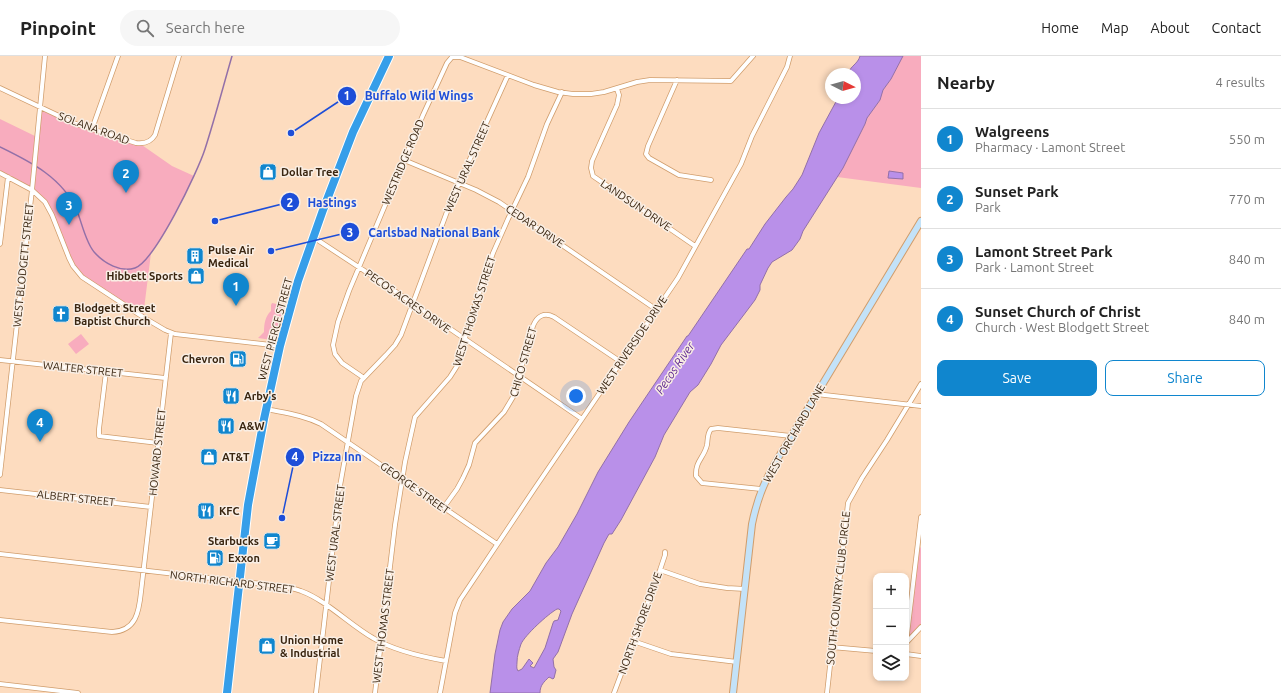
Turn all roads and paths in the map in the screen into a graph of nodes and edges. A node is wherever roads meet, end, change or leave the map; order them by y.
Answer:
1 (46, 56) edge
2 (118, 56) edge
3 (180, 56) edge
4 (388, 56) edge
5 (752, 56) edge
6 (790, 56) edge
7 (508, 75) junction
8 (677, 80) junction
9 (0, 88) edge
10 (617, 89) junction
11 (562, 92) junction
12 (40, 107) junction
13 (92, 129) junction
14 (404, 160) junction
15 (0, 173) edge
16 (8, 177) junction
17 (711, 180) dead end
18 (459, 183) junction
19 (32, 190) junction
20 (512, 210) junction
21 (921, 221) edge
22 (313, 237) junction
23 (0, 244) edge
24 (695, 246) junction
25 (359, 267) junction
26 (412, 303) junction
27 (657, 310) junction
28 (171, 333) junction
29 (465, 340) junction
30 (280, 346) junction
31 (0, 360) edge
32 (12, 362) junction
33 (621, 362) junction
34 (106, 372) junction
35 (519, 376) junction
36 (165, 378) junction
37 (364, 378) junction
38 (921, 384) edge
39 (816, 394) junction
40 (909, 405) junction
41 (921, 406) edge
42 (266, 409) junction
43 (582, 419) junction
44 (0, 425) edge
45 (5, 426) junction
46 (791, 436) junction
47 (348, 442) junction
48 (158, 443) junction
49 (0, 474) edge
50 (402, 479) junction
51 (761, 489) junction
52 (0, 490) edge
53 (151, 507) junction
54 (444, 507) junction
55 (921, 517) edge
56 (497, 544) junction
57 (917, 544) junction
58 (921, 548) edge
59 (665, 552) dead end
60 (0, 554) edge
61 (660, 570) junction
62 (144, 571) junction
63 (240, 582) junction
64 (745, 589) junction
65 (326, 606) junction
66 (909, 617) edge
67 (0, 620) edge
68 (921, 627) edge
69 (633, 641) junction
70 (909, 641) edge
71 (381, 642) junction
72 (831, 647) junction
73 (873, 651) edge
74 (909, 654) edge
75 (921, 656) edge
76 (446, 661) junction
77 (737, 662) junction
78 (0, 684) edge
79 (78, 693) edge
80 (227, 693) edge
81 (316, 693) edge
82 (375, 693) edge
83 (440, 693) edge
84 (614, 693) edge
85 (733, 693) edge
86 (827, 693) edge

1 - 12 street, WEST BLODGETT STREET
2 - 13 street
3 - 13 street, SOLANA ROAD
4 - 22 highway, WEST PIERCE STREET
5 - 8 street, WESTRIDGE ROAD
6 - 24 street, WEST RIVERSIDE DRIVE
7 - 11 street, WESTRIDGE ROAD
7 - 14 street, WESTRIDGE ROAD
7 - 18 street, WEST URAL STREET
8 - 10 street, WESTRIDGE ROAD
8 - 17 street
9 - 12 street, SOLANA ROAD
10 - 11 street, WESTRIDGE ROAD
10 - 24 street, LANDSUN DRIVE
11 - 20 street, WEST THOMAS STREET
12 - 13 street, SOLANA ROAD
12 - 19 street, WEST BLODGETT STREET
14 - 18 street, CEDAR DRIVE
14 - 25 street, WESTRIDGE ROAD
15 - 16 street
16 - 19 street
16 - 23 street
18 - 20 street, CEDAR DRIVE
18 - 26 street, WEST URAL STREET
19 - 28 street
19 - 32 street, WEST BLODGETT STREET
20 - 27 street, CEDAR DRIVE
20 - 29 street, WEST THOMAS STREET
21 - 39 street, WEST ORCHARD LANE
22 - 25 street, PECOS ACRES DRIVE
22 - 30 highway, WEST PIERCE STREET
24 - 27 street, WEST RIVERSIDE DRIVE
25 - 26 street, PECOS ACRES DRIVE
25 - 37 street, WESTRIDGE ROAD
26 - 29 street, PECOS ACRES DRIVE
26 - 37 street, WEST URAL STREET
27 - 33 street, WEST RIVERSIDE DRIVE
28 - 30 street
28 - 36 street, HOWARD STREET
29 - 35 street, PECOS ACRES DRIVE
29 - 50 street, WEST THOMAS STREET
30 - 42 highway, WEST PIERCE STREET
31 - 32 street, WALTER STREET
32 - 34 street, WALTER STREET
32 - 45 street, WEST BLODGETT STREET
33 - 35 street, CHICO STREET
33 - 43 street, WEST RIVERSIDE DRIVE
34 - 36 street, WALTER STREET
34 - 48 street
35 - 43 street, PECOS ACRES DRIVE
35 - 54 street, CHICO STREET
36 - 48 street, HOWARD STREET
37 - 47 street, WEST URAL STREET
38 - 40 street, SOUTH COUNTRY CLUB CIRCLE
39 - 40 street
39 - 46 street, WEST ORCHARD LANE
40 - 41 street
40 - 72 street, SOUTH COUNTRY CLUB CIRCLE
42 - 47 street, GEORGE STREET
42 - 63 highway, WEST PIERCE STREET
43 - 56 street, WEST RIVERSIDE DRIVE
44 - 45 street
45 - 49 street, WEST BLODGETT STREET
46 - 51 street, WEST ORCHARD LANE
46 - 51 street
47 - 50 street, GEORGE STREET
47 - 65 street, WEST URAL STREET
48 - 53 street, HOWARD STREET
50 - 54 street, GEORGE STREET
50 - 71 street, WEST THOMAS STREET
51 - 64 street, WEST ORCHARD LANE
52 - 53 street, ALBERT STREET
53 - 62 street, HOWARD STREET
54 - 56 street, GEORGE STREET
55 - 57 street
56 - 76 street, WEST RIVERSIDE DRIVE
57 - 58 street
57 - 66 street
59 - 61 street, NORTH SHORE DRIVE
60 - 62 street, NORTH RICHARD STREET
61 - 64 street
61 - 69 street, NORTH SHORE DRIVE
62 - 63 street, NORTH RICHARD STREET
62 - 67 street, HOWARD STREET
63 - 65 street, NORTH RICHARD STREET
63 - 80 highway, WEST PIERCE STREET
64 - 77 street, WEST ORCHARD LANE
65 - 71 street, NORTH RICHARD STREET
65 - 81 street, WEST URAL STREET
68 - 70 street
69 - 77 street
69 - 84 street, NORTH SHORE DRIVE
71 - 76 street, NORTH RICHARD STREET
71 - 82 street, WEST THOMAS STREET
72 - 73 street
72 - 86 street, SOUTH COUNTRY CLUB CIRCLE
74 - 75 street
76 - 83 street, WEST RIVERSIDE DRIVE
77 - 85 street, WEST ORCHARD LANE
78 - 79 street

